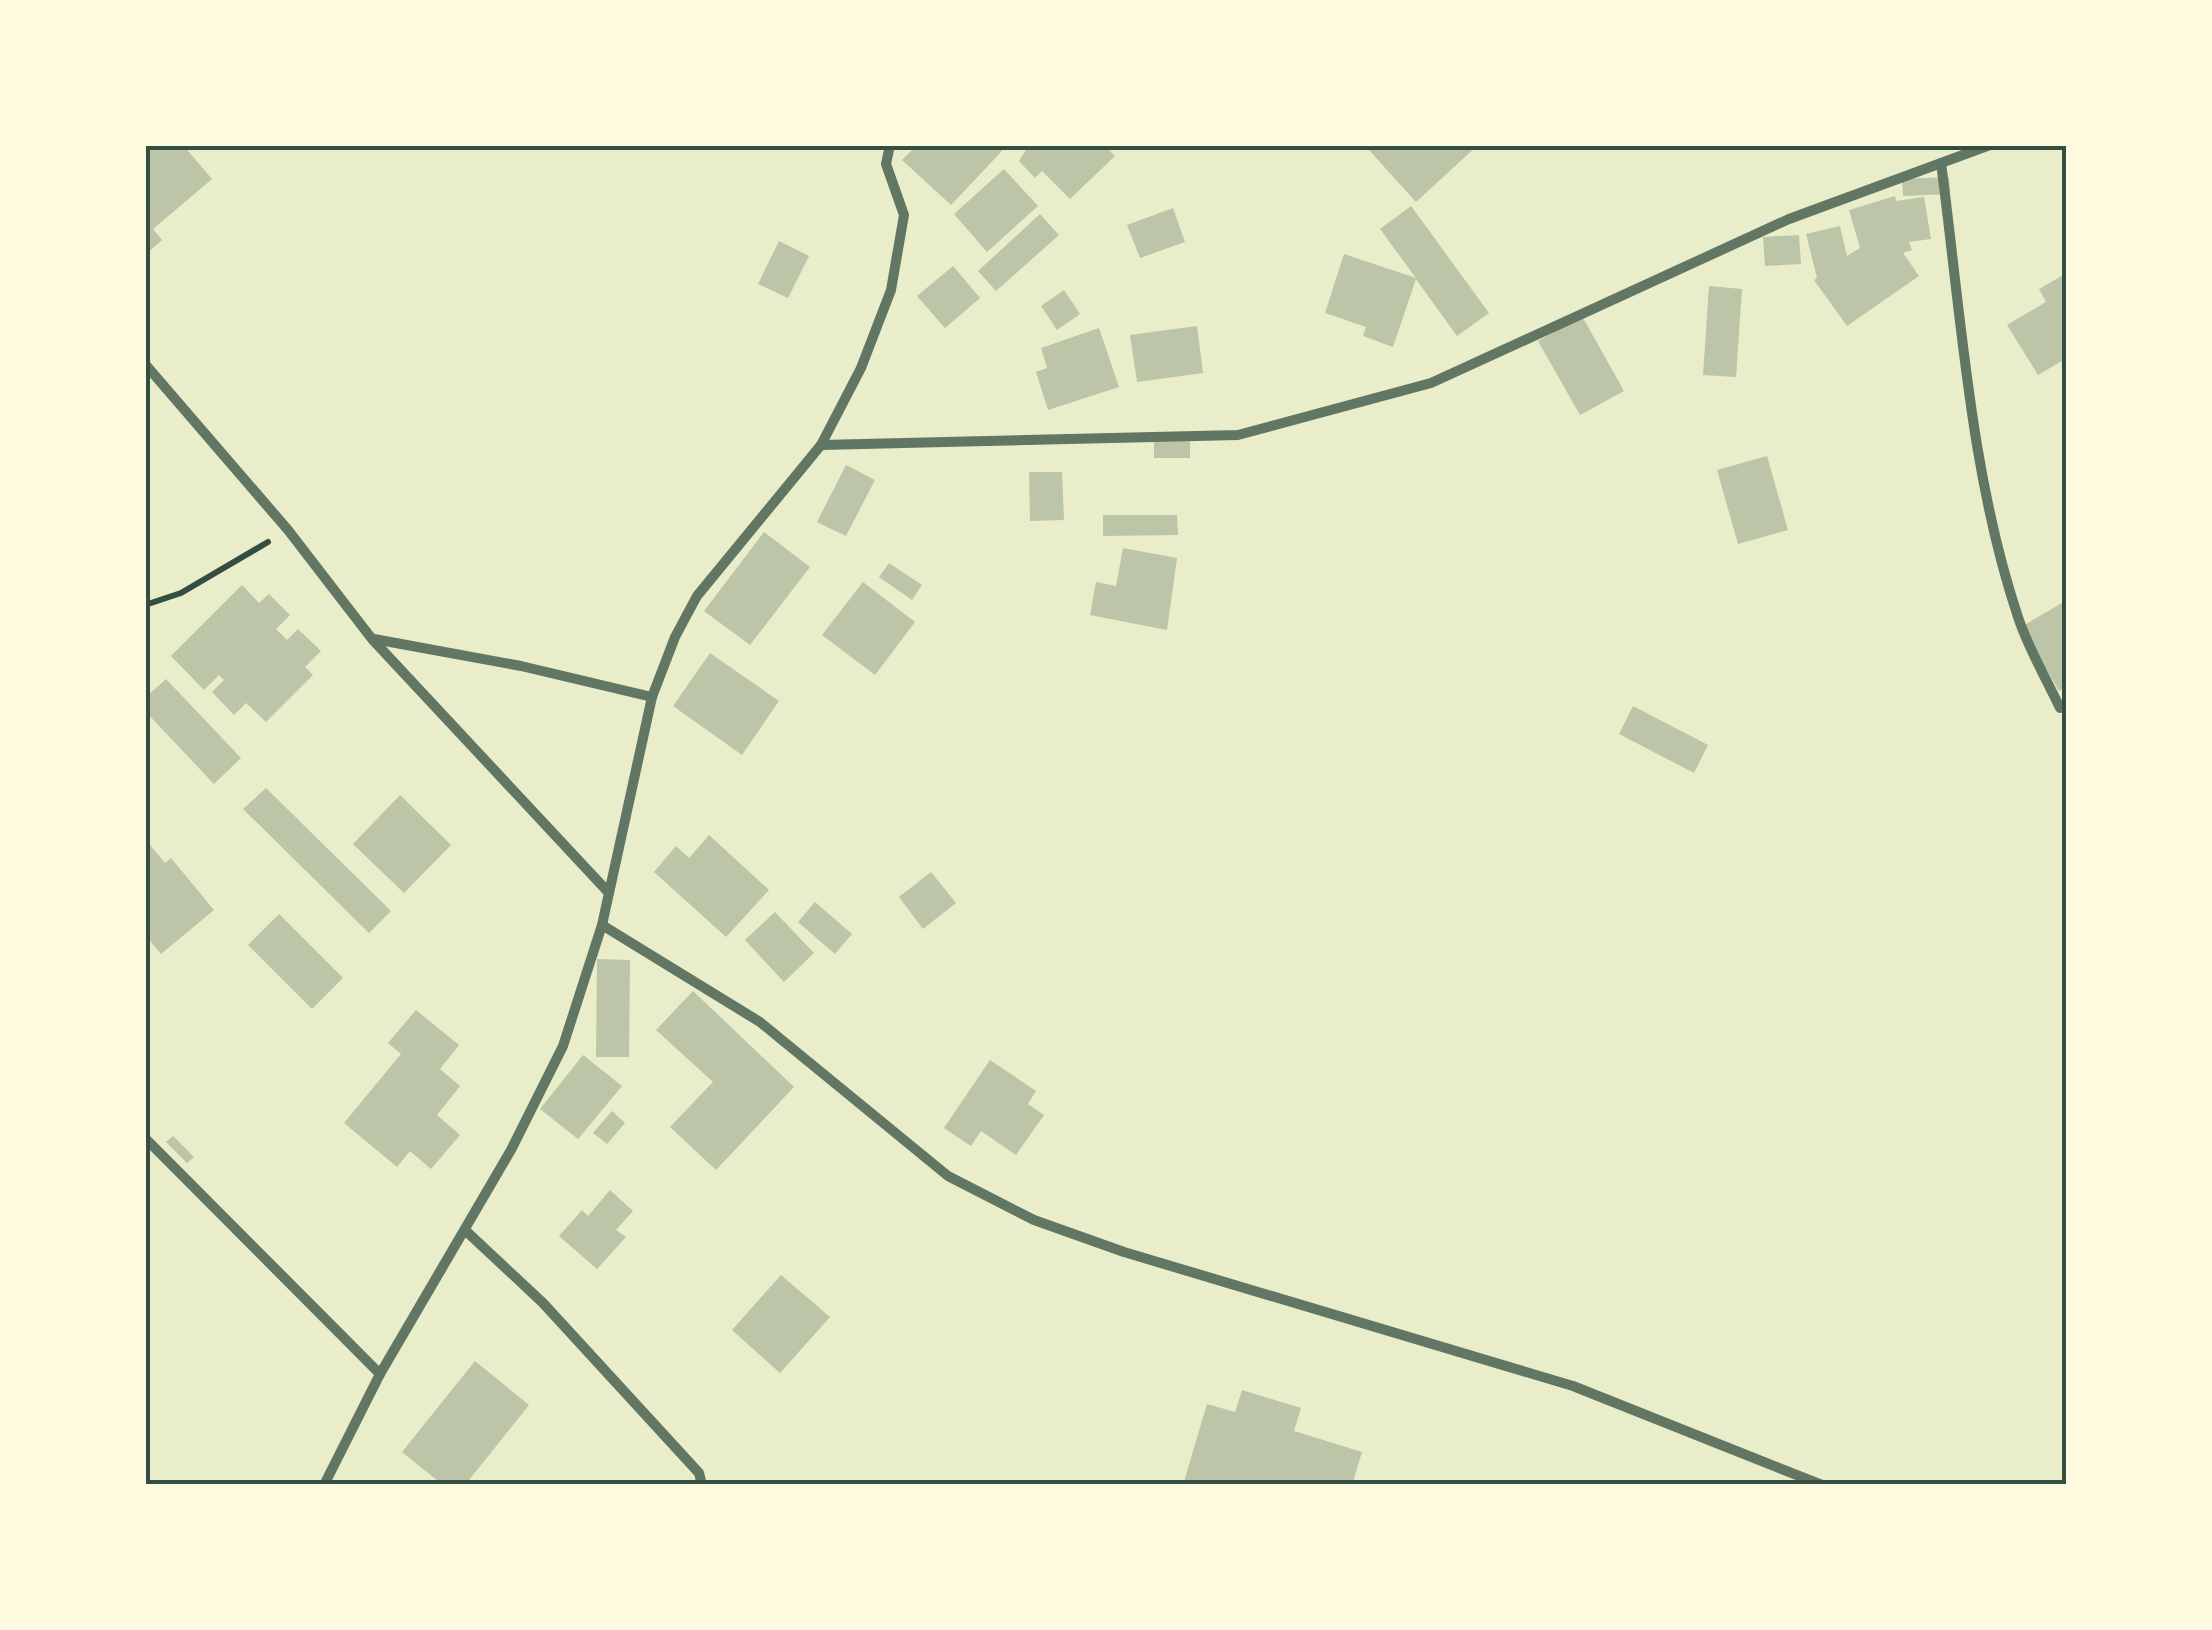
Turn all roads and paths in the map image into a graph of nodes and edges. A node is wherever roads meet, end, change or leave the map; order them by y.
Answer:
1 (890, 145) edge
2 (1990, 145) edge
3 (1941, 163) junction
4 (145, 364) edge
5 (821, 445) junction
6 (288, 530) junction
7 (145, 605) edge
8 (372, 639) junction
9 (652, 697) junction
10 (2060, 708) dead end
11 (610, 894) junction
12 (602, 924) junction
13 (145, 1138) edge
14 (466, 1232) junction
15 (380, 1374) junction
16 (324, 1485) edge
17 (702, 1485) edge
18 (1822, 1485) edge

1 - 5 street
2 - 3 street
3 - 5 street
3 - 10 street
4 - 6 street
5 - 9 street
6 - 7 path
6 - 8 street
8 - 9 street
8 - 11 street
9 - 11 street
11 - 12 street
12 - 14 street
12 - 18 street
13 - 15 street
14 - 15 street
14 - 17 street
15 - 16 street

